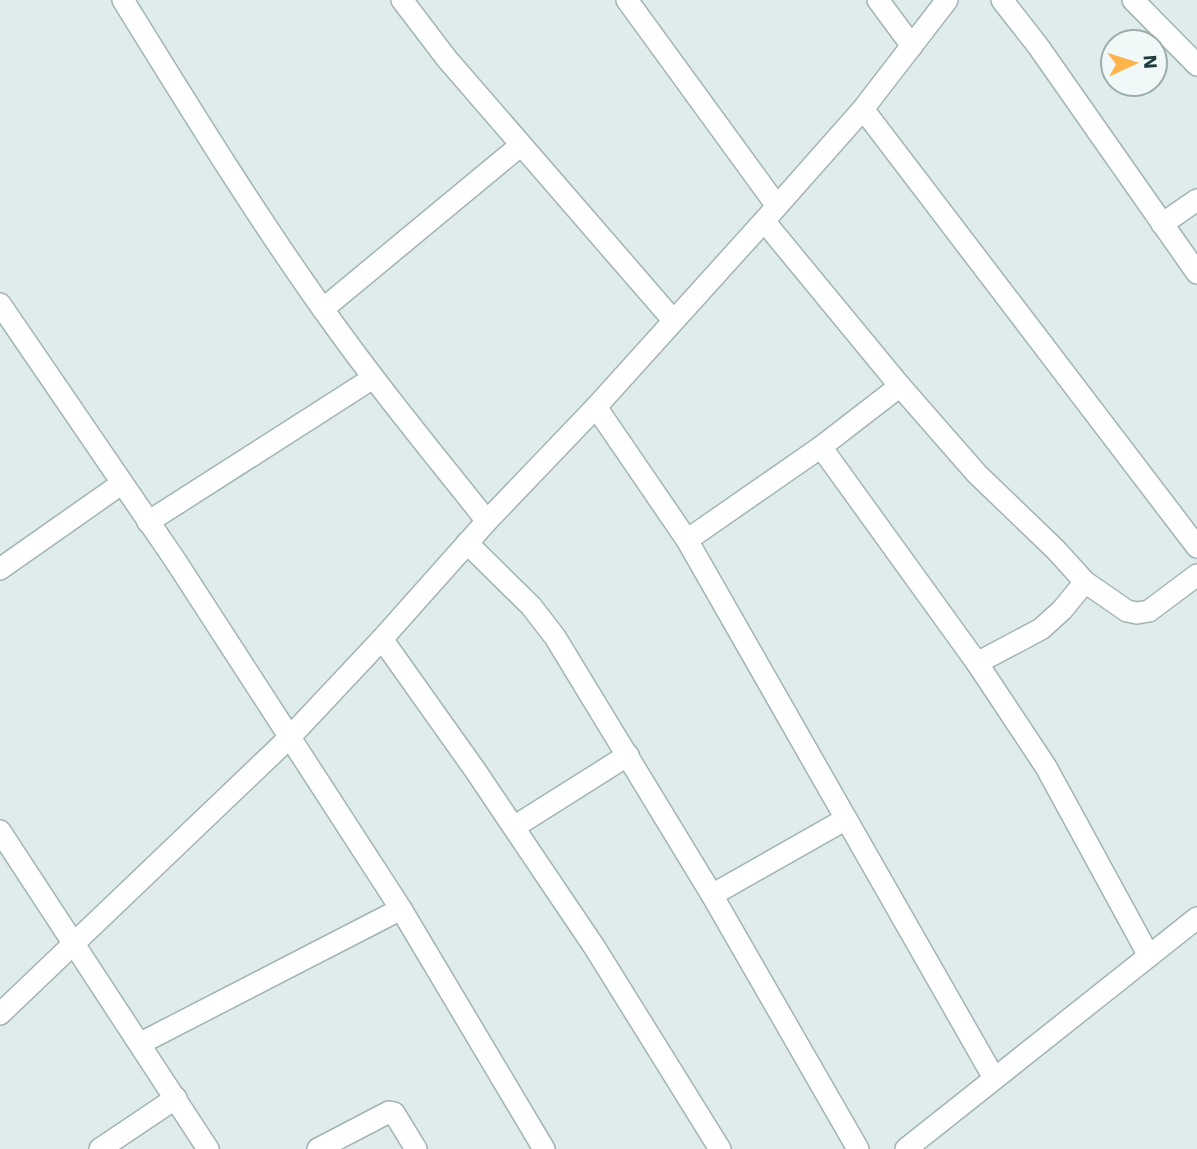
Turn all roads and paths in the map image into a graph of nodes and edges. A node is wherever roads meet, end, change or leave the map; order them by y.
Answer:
1 (123, 0) edge
2 (402, 0) edge
3 (627, 0) edge
4 (878, 0) edge
5 (947, 0) edge
6 (1002, 0) edge
7 (1133, 0) edge
8 (912, 46) junction
9 (1197, 65) edge
10 (863, 109) junction
11 (521, 145) junction
12 (1197, 200) edge
13 (771, 213) junction
14 (1163, 223) junction
15 (1197, 273) edge
16 (0, 304) edge
17 (323, 309) junction
18 (673, 320) junction
19 (373, 378) junction
20 (900, 386) junction
21 (596, 407) junction
22 (821, 447) junction
23 (121, 484) junction
24 (487, 521) junction
25 (148, 522) junction
26 (687, 540) junction
27 (467, 543) junction
28 (1197, 547) edge
29 (0, 569) edge
30 (1197, 575) edge
31 (1085, 582) junction
32 (383, 639) junction
33 (977, 663) junction
34 (289, 738) junction
35 (628, 755) junction
36 (846, 819) junction
37 (514, 827) junction
38 (0, 831) edge
39 (712, 895) junction
40 (401, 909) junction
41 (1197, 918) edge
42 (74, 942) junction
43 (1149, 956) junction
44 (0, 1014) edge
45 (141, 1043) junction
46 (994, 1078) junction
47 (176, 1098) junction
48 (100, 1149) edge
49 (208, 1149) edge
50 (318, 1149) edge
51 (416, 1149) edge
52 (544, 1149) edge
53 (720, 1149) edge
54 (858, 1149) edge
55 (906, 1149) edge

1 - 17 street
2 - 11 street
3 - 13 street
4 - 8 street
5 - 8 street
6 - 14 street
7 - 9 street
8 - 10 street
10 - 13 street
10 - 28 street
11 - 17 street
11 - 18 street
12 - 14 street
13 - 18 street
13 - 20 street
14 - 15 street
16 - 23 street
17 - 19 street
18 - 21 street
19 - 24 street
19 - 25 street
20 - 22 street
20 - 31 street
21 - 24 street
21 - 26 street
22 - 26 street
22 - 33 street
23 - 25 street
23 - 29 street
24 - 27 street
25 - 34 street
26 - 36 street
27 - 32 street
27 - 35 street
30 - 31 street
31 - 33 street
32 - 34 street
32 - 37 street
33 - 43 street
34 - 40 street
34 - 42 street
35 - 37 street
35 - 39 street
36 - 39 street
36 - 46 street
37 - 53 street
38 - 42 street
39 - 54 street
40 - 45 street
40 - 52 street
41 - 43 street
42 - 44 street
42 - 45 street
43 - 46 street
45 - 47 street
46 - 55 street
47 - 48 street
47 - 49 street
50 - 51 street

